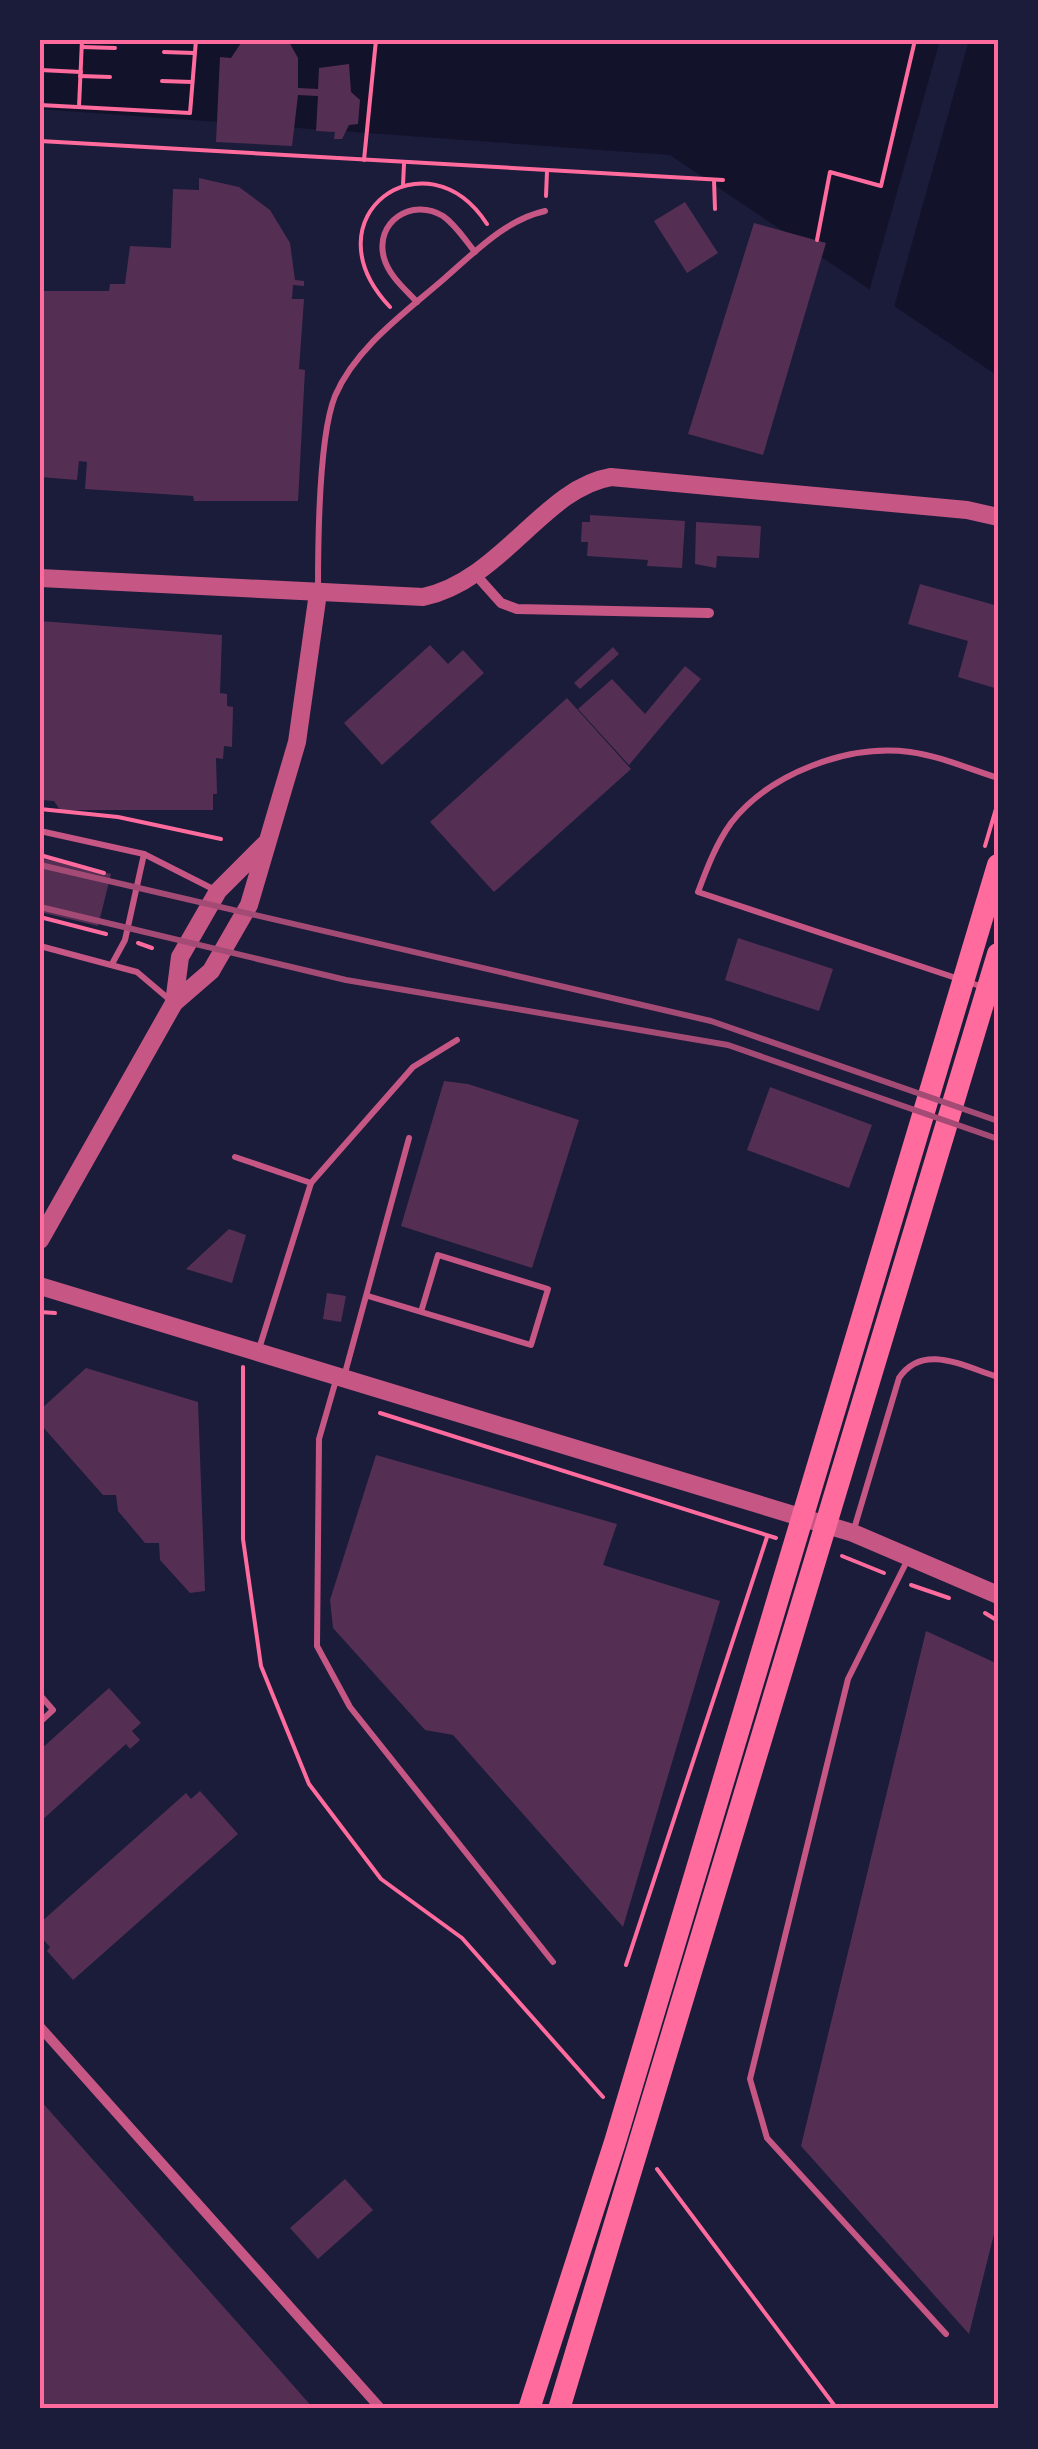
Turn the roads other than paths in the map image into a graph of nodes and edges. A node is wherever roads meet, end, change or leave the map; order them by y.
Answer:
1 (545, 211) road end
2 (475, 252) junction
3 (418, 302) junction
4 (998, 517) edge
5 (476, 575) junction
6 (40, 578) edge
7 (318, 593) junction
8 (709, 613) dead end
9 (998, 778) edge
10 (40, 831) edge
11 (265, 843) junction
12 (144, 854) junction
13 (998, 865) edge
14 (218, 891) junction
15 (40, 946) edge
16 (998, 954) edge
17 (112, 964) junction
18 (998, 992) edge
19 (174, 1004) junction
20 (456, 1040) dead end
21 (409, 1138) dead end
22 (235, 1157) dead end
23 (311, 1184) junction
24 (40, 1240) edge
25 (40, 1286) edge
26 (368, 1296) junction
27 (421, 1312) junction
28 (257, 1353) junction
29 (998, 1377) edge
30 (340, 1379) junction
31 (853, 1533) junction
32 (910, 1556) junction
33 (998, 1595) edge
34 (40, 1696) edge
35 (40, 1722) edge
36 (554, 1962) dead end
37 (40, 2027) edge
38 (946, 2334) dead end
39 (382, 2409) edge
40 (529, 2409) edge
41 (559, 2409) edge

1 - 2 lane
2 - 3 lane
2 - 3 lane
3 - 7 lane
4 - 5 street
5 - 7 street
5 - 8 street
6 - 7 street
7 - 11 street
9 - 18 lane
10 - 12 lane
11 - 14 street
11 - 19 street
12 - 14 lane
12 - 17 lane
13 - 40 highway
14 - 19 street
15 - 17 lane
16 - 41 highway
17 - 19 lane
19 - 24 street
20 - 23 lane
21 - 26 lane
22 - 23 lane
23 - 28 lane
25 - 28 street
26 - 27 lane
26 - 30 lane
27 - 27 lane
28 - 30 street
29 - 31 lane
30 - 31 street
30 - 36 lane
31 - 32 street
32 - 33 street
32 - 38 lane
34 - 35 lane
37 - 39 street

